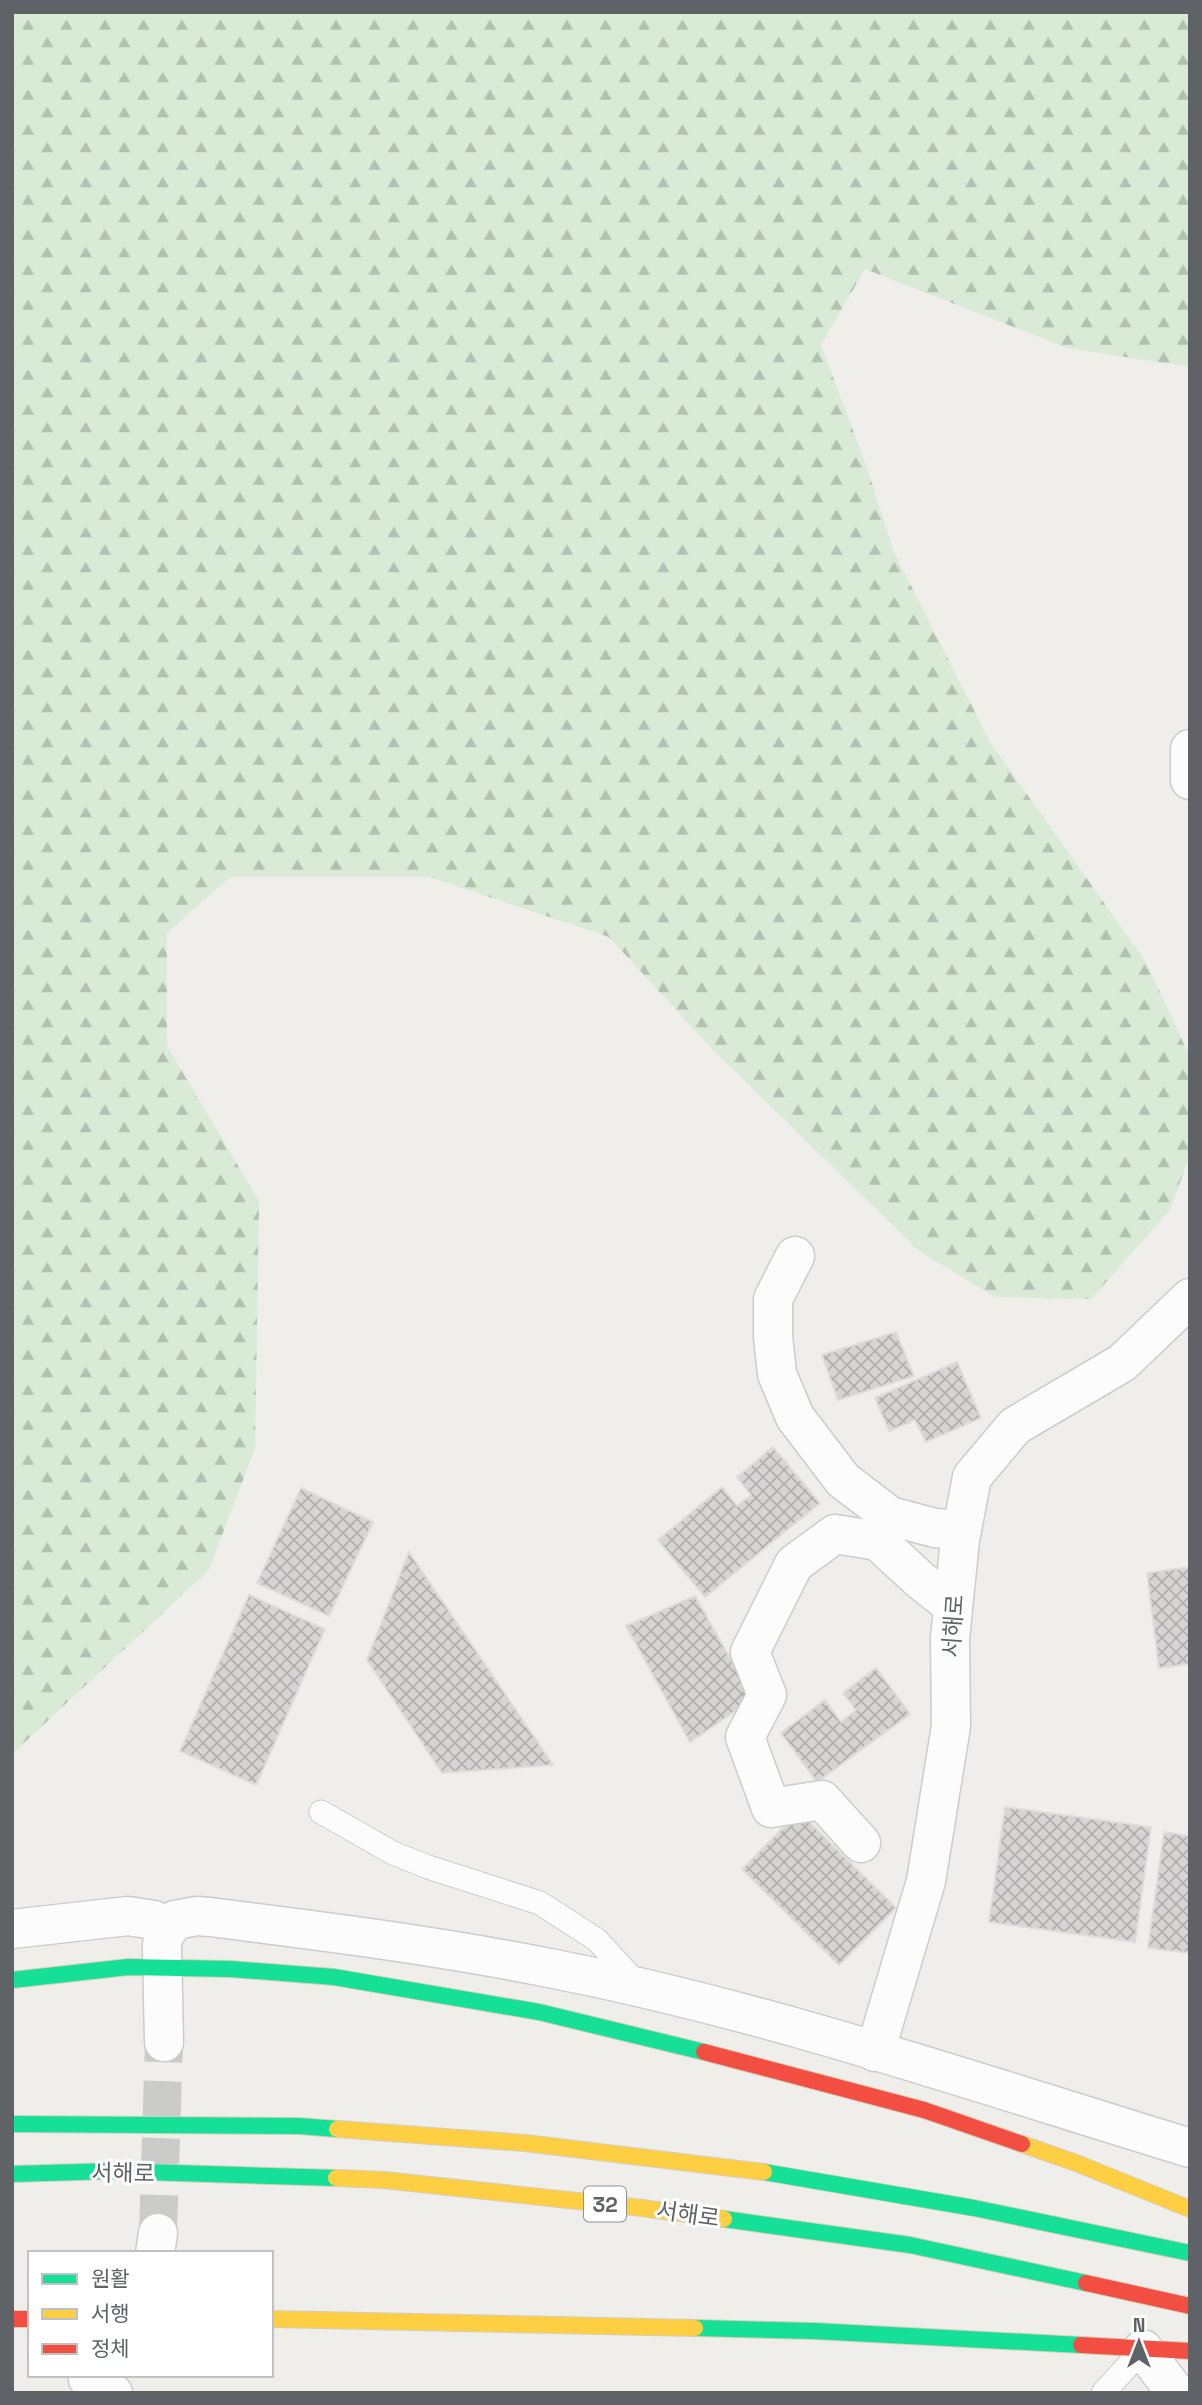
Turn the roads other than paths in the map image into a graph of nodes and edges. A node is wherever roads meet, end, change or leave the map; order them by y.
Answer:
1 (1190, 749) edge
2 (1190, 780) edge
3 (795, 1256) dead end
4 (1190, 1298) edge
5 (962, 1530) junction
6 (953, 1606) junction
7 (321, 1812) dead end
8 (861, 1843) dead end
9 (168, 1927) junction
10 (12, 1929) edge
11 (162, 1967) junction
12 (12, 1980) edge
13 (641, 1988) junction
14 (163, 2042) tunnel mouth
15 (875, 2052) junction
16 (12, 2124) edge
17 (1190, 2148) edge
18 (12, 2174) edge
19 (1190, 2209) edge
20 (1190, 2253) edge
21 (1190, 2306) edge
22 (273, 2319) edge
23 (1143, 2349) junction
24 (1190, 2351) edge
25 (1103, 2393) edge
26 (1176, 2393) edge

1 - 2 street
3 - 5 street
4 - 5 street, 서해로
5 - 6 street, 서해로
6 - 8 street
6 - 15 street, 서해로
7 - 13 lane
9 - 10 street
9 - 11 street
9 - 13 street
11 - 12 main road
11 - 14 street
11 - 19 main road
13 - 15 street
15 - 17 street
16 - 20 main road, 32
18 - 21 main road, 서해로 / 32
22 - 23 main road
23 - 24 main road
23 - 25 lane
23 - 26 street

